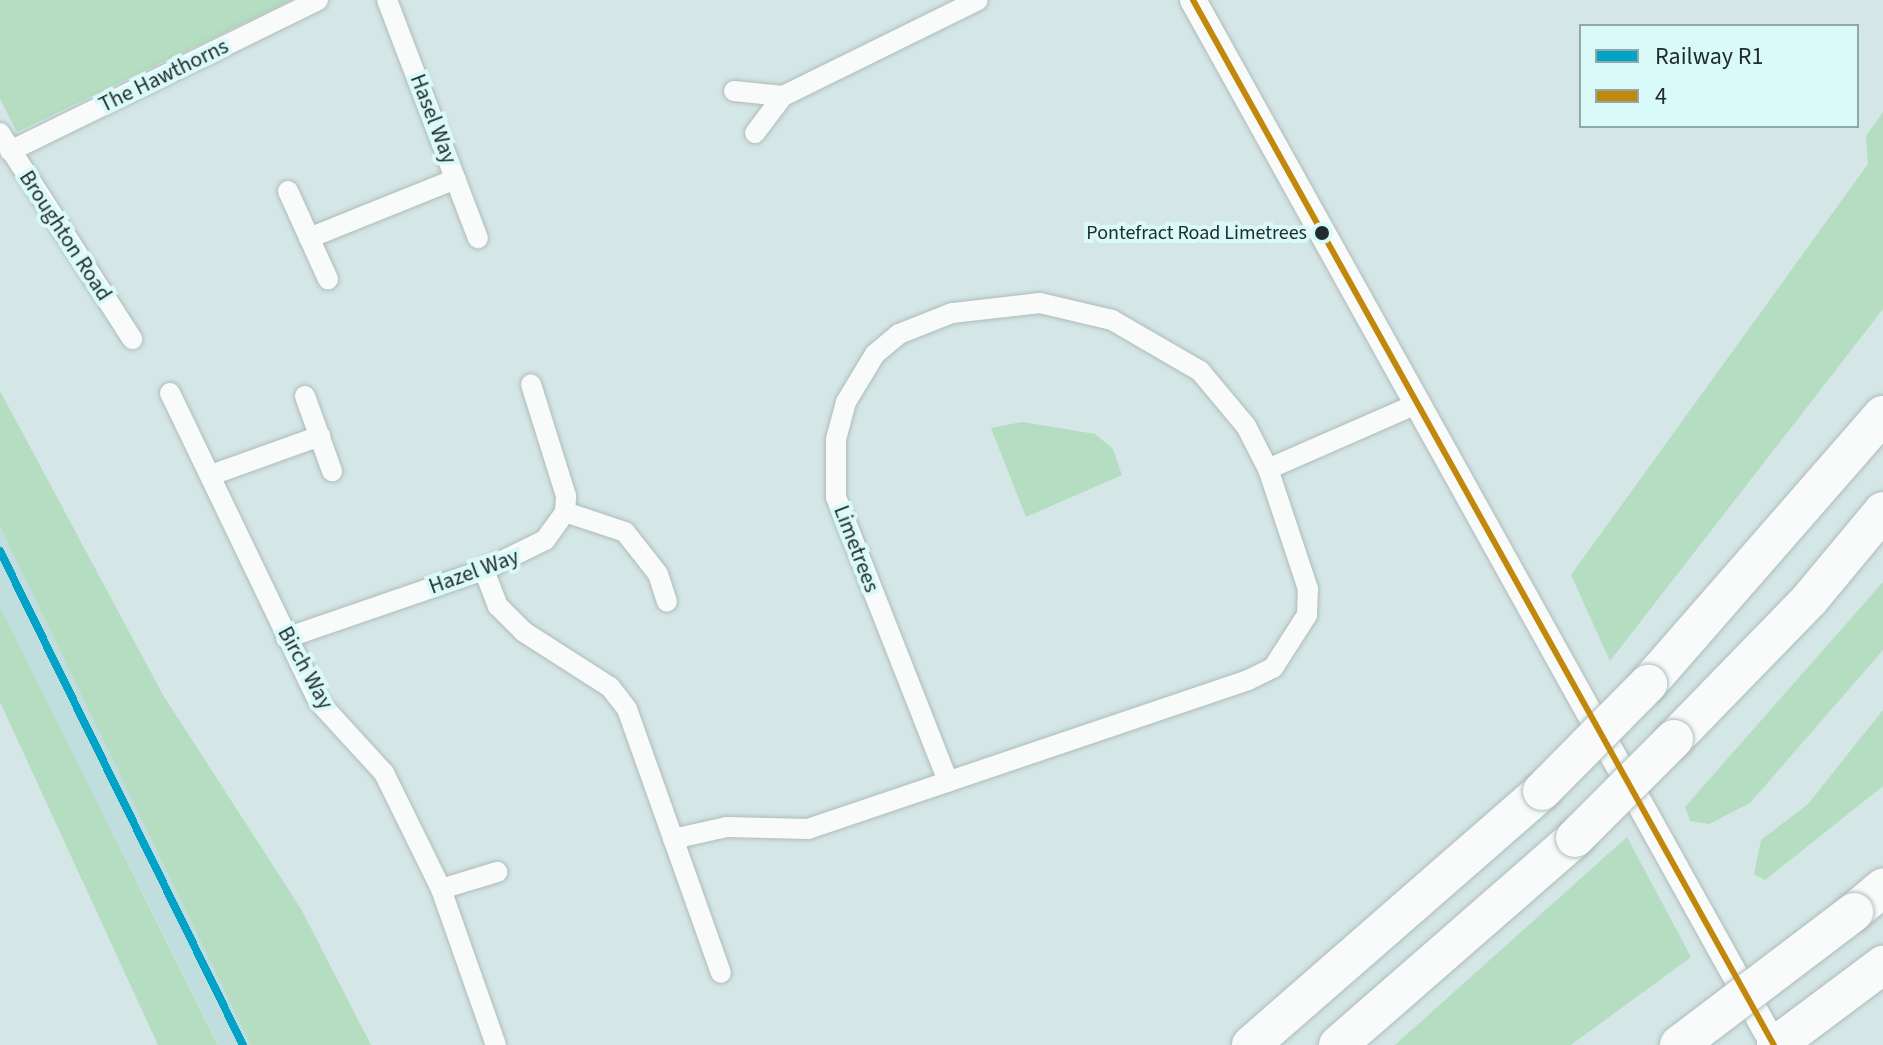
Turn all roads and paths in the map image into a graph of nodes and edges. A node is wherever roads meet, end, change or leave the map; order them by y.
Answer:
1 (318, 0) edge
2 (387, 0) edge
3 (978, 0) edge
4 (1193, 0) edge
5 (734, 91) dead end
6 (783, 96) junction
7 (0, 133) edge
8 (755, 133) dead end
9 (10, 151) junction
10 (456, 179) junction
11 (288, 191) dead end
12 (309, 238) junction
13 (478, 238) dead end
14 (328, 279) dead end
15 (132, 339) dead end
16 (531, 384) dead end
17 (170, 393) dead end
18 (305, 396) dead end
19 (1883, 396) edge
20 (1419, 403) junction
21 (1883, 415) edge
22 (320, 436) junction
23 (1268, 469) junction
24 (332, 471) dead end
25 (214, 474) junction
26 (1830, 481) junction
27 (1883, 511) edge
28 (565, 512) junction
29 (484, 570) junction
30 (667, 602) dead end
31 (286, 638) junction
32 (948, 782) junction
33 (673, 839) junction
34 (497, 872) dead end
35 (1883, 888) edge
36 (441, 889) junction
37 (1883, 965) edge
38 (721, 973) dead end
39 (496, 1045) edge
40 (1251, 1045) edge
41 (1338, 1045) edge
42 (1679, 1045) edge
43 (1775, 1045) edge

1 - 9 street, The Hawthorns
2 - 10 street, Hasel Way
3 - 6 street
4 - 20 street
5 - 6 street
6 - 8 street
7 - 9 street, Broughton Road
9 - 15 street, Broughton Road
10 - 12 street
10 - 13 street, Hasel Way
11 - 12 street
12 - 14 street
16 - 28 street
17 - 25 street, Birch Way
18 - 22 street
19 - 26 highway
20 - 23 street
20 - 43 street
21 - 26 highway
22 - 24 street
22 - 25 street
23 - 32 street, Limetrees
23 - 32 street, Limetrees
25 - 31 street, Birch Way
26 - 40 highway, bridge
27 - 41 highway, bridge
28 - 29 street, Hazel Way
28 - 30 street
29 - 31 street, Hazel Way
29 - 33 street
31 - 36 street, Birch Way
32 - 33 street, Limetrees
33 - 38 street
34 - 36 street
35 - 42 highway, bridge
36 - 39 street, Birch Way
37 - 43 highway

